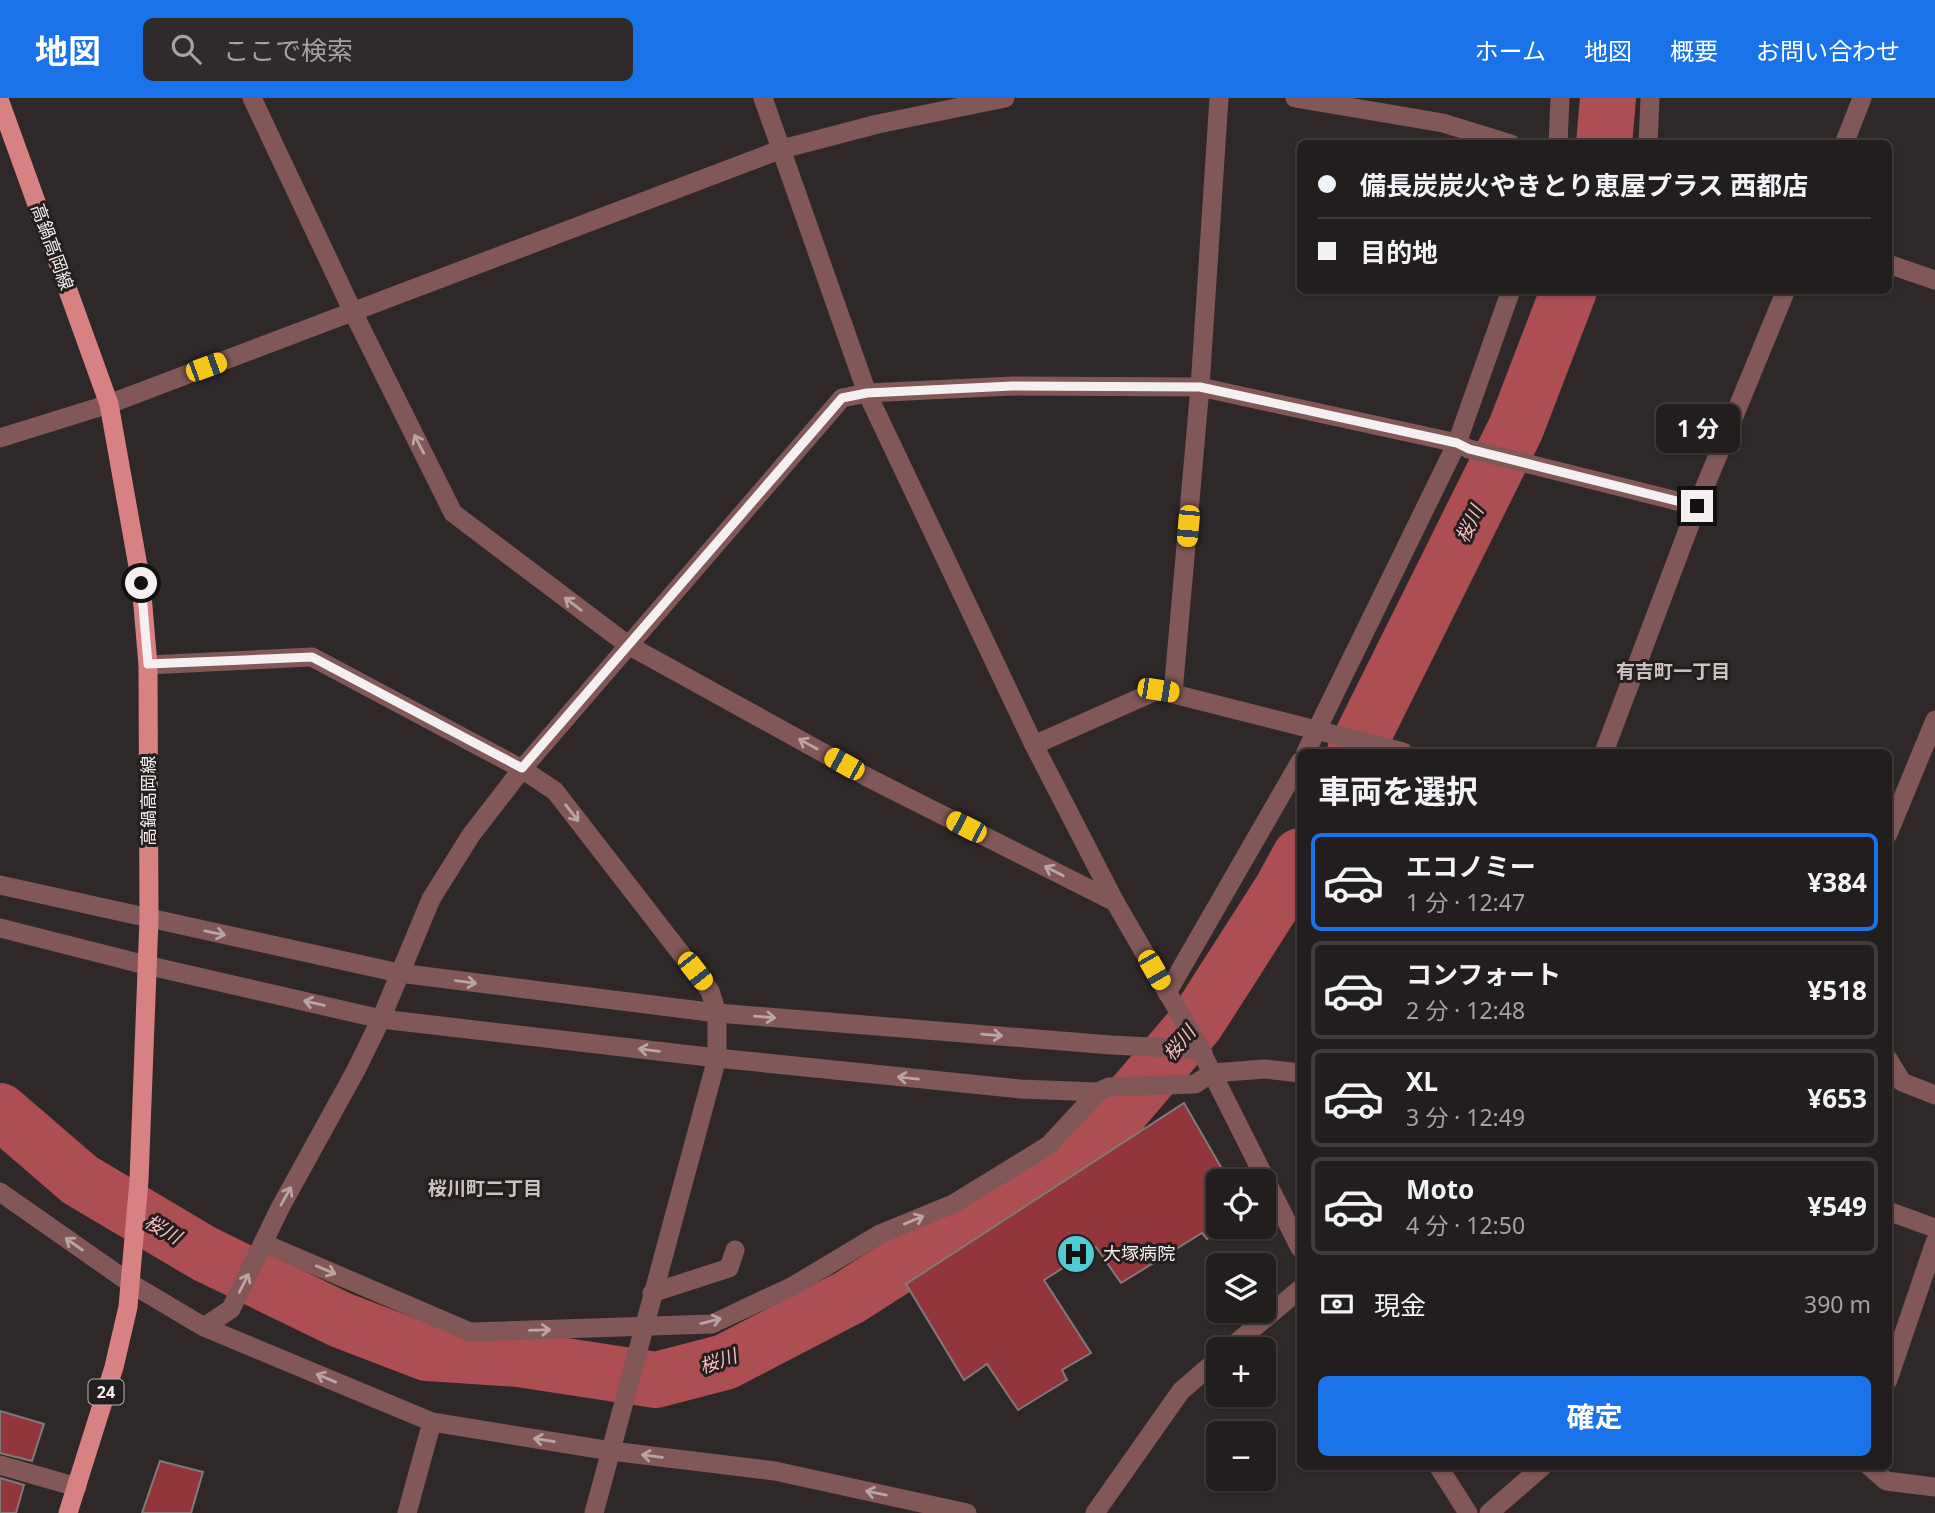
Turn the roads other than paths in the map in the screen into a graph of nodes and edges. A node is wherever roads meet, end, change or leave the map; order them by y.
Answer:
1 (12, 98) edge
2 (252, 98) edge
3 (763, 98) edge
4 (1005, 98) edge
5 (1219, 98) edge
6 (1295, 98) edge
7 (1560, 98) edge
8 (1650, 98) edge
9 (1862, 98) edge
10 (0, 103) edge
11 (1498, 140) edge
12 (1558, 140) edge
13 (1648, 140) edge
14 (1846, 140) edge
15 (782, 149) junction
16 (1892, 265) edge
17 (1935, 280) edge
18 (1510, 294) edge
19 (1784, 294) edge
20 (353, 312) junction
21 (1200, 387) junction
22 (867, 393) junction
23 (108, 404) junction
24 (0, 438) edge
25 (1463, 446) junction
26 (1697, 506) junction
27 (628, 645) junction
28 (148, 664) junction
29 (1173, 693) junction
30 (1935, 720) edge
31 (1325, 732) junction
32 (1034, 745) junction
33 (1309, 749) edge
34 (1390, 749) edge
35 (1605, 749) edge
36 (1297, 767) edge
37 (522, 768) junction
38 (1892, 824) edge
39 (0, 885) edge
40 (1115, 902) junction
41 (149, 919) junction
42 (0, 928) edge
43 (146, 965) junction
44 (399, 973) junction
45 (1170, 998) junction
46 (718, 1013) junction
47 (381, 1018) junction
48 (1198, 1049) junction
49 (717, 1058) junction
50 (1892, 1066) edge
51 (1212, 1073) junction
52 (1297, 1073) edge
53 (1103, 1090) junction
54 (1935, 1095) edge
55 (0, 1192) edge
56 (1892, 1212) edge
57 (1935, 1228) edge
58 (1297, 1242) edge
59 (1935, 1242) edge
60 (260, 1250) junction
61 (735, 1250) dead end
62 (130, 1275) junction
63 (1297, 1292) edge
64 (653, 1293) junction
65 (205, 1328) junction
66 (642, 1333) junction
67 (1243, 1337) edge
68 (1892, 1368) edge
69 (1206, 1369) edge
70 (432, 1422) junction
71 (613, 1445) junction
72 (0, 1465) edge
73 (1441, 1470) edge
74 (1538, 1470) edge
75 (1874, 1470) edge
76 (77, 1487) junction
77 (1935, 1487) edge
78 (68, 1513) edge
79 (408, 1513) edge
80 (594, 1513) edge
81 (967, 1513) edge
82 (1095, 1513) edge
83 (1468, 1513) edge
84 (1489, 1513) edge

1 - 10 street
2 - 20 street
3 - 15 street
4 - 15 street
5 - 21 street
6 - 11 street
7 - 12 street
8 - 13 street
9 - 14 street
10 - 23 main road, 高鍋高岡線 / 24
15 - 20 street
15 - 22 street
16 - 17 street
18 - 25 street
19 - 26 street
20 - 23 street
27 -> 20 street
21 - 22 street
21 - 25 street
21 - 29 street
22 - 27 street
22 - 32 street
23 - 24 street
23 - 28 main road, 高鍋高岡線 / 24
25 - 26 street
25 - 31 street
26 - 35 street
27 - 37 street
40 -> 27 street
28 - 37 street
28 - 41 main road, 高鍋高岡線 / 24
29 - 31 street
29 - 32 street
30 - 38 street
31 - 33 street
31 - 34 street
32 - 40 street
36 - 45 street
37 - 44 street
37 -> 46 street
39 - 41 street
40 - 45 street
41 - 43 main road, 高鍋高岡線 / 24
41 -> 44 street
42 - 43 street
47 -> 43 street
43 - 62 main road, 高鍋高岡線 / 24
44 -> 46 street
44 - 47 street
45 - 48 street
46 -> 48 street
46 - 49 street
49 -> 47 street
60 -> 47 street
48 - 51 street
53 -> 49 street
49 - 64 street
50 - 54 street
51 - 52 street
51 - 53 street
51 - 58 street
66 -> 53 street
62 -> 55 street
56 - 57 street
59 - 68 street
65 -> 60 street
60 -> 66 street
61 - 64 street
62 - 65 street
62 - 76 main road, 高鍋高岡線 / 24
63 - 67 street
64 - 66 street
70 -> 65 street
66 - 71 street
69 - 82 street
71 -> 70 street
70 - 79 street
71 - 80 street
81 -> 71 street
72 - 76 street
73 - 83 street
74 - 84 street
75 - 77 street
76 - 78 main road, 高鍋高岡線 / 24

